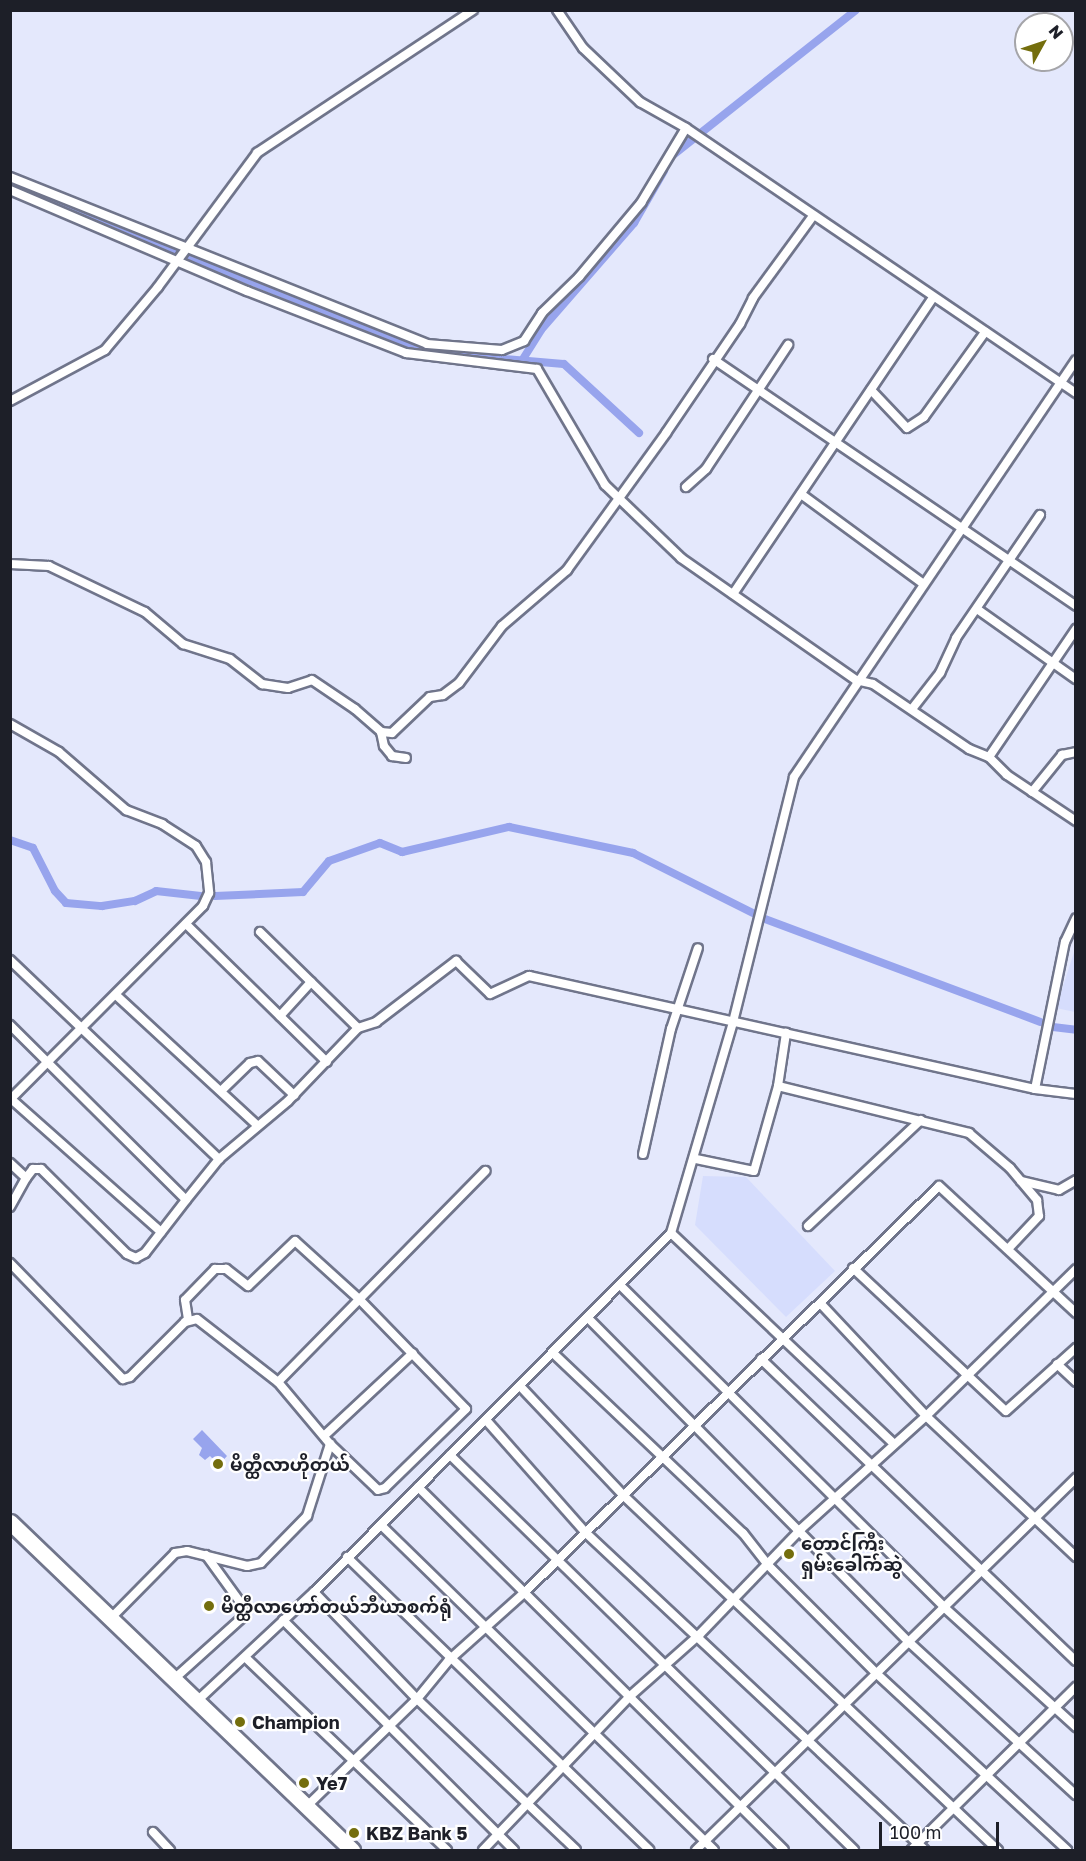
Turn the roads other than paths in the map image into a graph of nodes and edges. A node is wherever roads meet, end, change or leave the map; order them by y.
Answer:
1 (473, 10) edge
2 (557, 10) edge
3 (686, 128) junction
4 (10, 177) edge
5 (10, 190) edge
6 (813, 216) junction
7 (186, 246) junction
8 (177, 260) junction
9 (933, 297) junction
10 (985, 332) junction
11 (788, 345) dead end
12 (713, 359) junction
13 (1076, 360) edge
14 (1060, 382) junction
15 (760, 389) junction
16 (871, 390) junction
17 (1076, 393) edge
18 (10, 401) edge
19 (837, 442) junction
20 (686, 487) dead end
21 (801, 494) junction
22 (616, 499) junction
23 (1040, 514) dead end
24 (960, 529) junction
25 (1007, 562) junction
26 (10, 564) edge
27 (922, 583) junction
28 (733, 594) junction
29 (1076, 606) edge
30 (977, 609) junction
31 (1076, 629) edge
32 (1054, 660) junction
33 (1076, 678) edge
34 (856, 680) junction
35 (912, 709) junction
36 (10, 724) edge
37 (381, 732) junction
38 (1076, 752) edge
39 (989, 757) junction
40 (406, 758) dead end
41 (1032, 792) junction
42 (1076, 821) edge
43 (1076, 918) edge
44 (186, 924) junction
45 (260, 932) dead end
46 (698, 948) dead end
47 (10, 960) edge
48 (311, 982) junction
49 (116, 995) junction
50 (680, 1010) junction
51 (280, 1016) junction
52 (733, 1023) junction
53 (10, 1025) edge
54 (82, 1028) junction
55 (358, 1028) junction
56 (786, 1033) junction
57 (49, 1060) junction
58 (327, 1062) junction
59 (778, 1086) junction
60 (1035, 1089) junction
61 (221, 1092) junction
62 (1076, 1094) edge
63 (294, 1095) junction
64 (11, 1099) edge
65 (921, 1120) junction
66 (258, 1126) junction
67 (643, 1154) dead end
68 (696, 1159) junction
69 (219, 1160) junction
70 (10, 1163) edge
71 (484, 1171) dead end
72 (26, 1178) junction
73 (1076, 1180) edge
74 (1021, 1181) junction
75 (186, 1200) junction
76 (10, 1207) edge
77 (807, 1226) dead end
78 (161, 1232) junction
79 (671, 1233) junction
80 (1008, 1249) junction
81 (10, 1263) edge
82 (853, 1268) junction
83 (1076, 1269) edge
84 (621, 1286) junction
85 (1054, 1291) junction
86 (359, 1299) junction
87 (821, 1304) junction
88 (1076, 1313) edge
89 (588, 1318) junction
90 (188, 1319) junction
91 (784, 1338) junction
92 (1076, 1348) edge
93 (413, 1353) junction
94 (553, 1353) junction
95 (761, 1359) junction
96 (1057, 1364) junction
97 (967, 1377) junction
98 (278, 1382) junction
99 (1076, 1382) edge
100 (520, 1386) junction
101 (730, 1392) junction
102 (926, 1416) junction
103 (486, 1420) junction
104 (695, 1426) junction
105 (325, 1435) junction
106 (893, 1443) junction
107 (330, 1444) junction
108 (450, 1455) junction
109 (662, 1457) junction
110 (871, 1463) junction
111 (1076, 1478) edge
112 (418, 1487) junction
113 (624, 1496) junction
114 (837, 1497) junction
115 (1036, 1516) junction
116 (10, 1522) edge
117 (381, 1525) junction
118 (801, 1529) junction
119 (586, 1533) junction
120 (206, 1555) junction
121 (347, 1557) junction
122 (1076, 1557) edge
123 (560, 1559) junction
124 (768, 1565) junction
125 (981, 1573) junction
126 (314, 1592) junction
127 (524, 1593) junction
128 (733, 1600) junction
129 (946, 1609) junction
130 (111, 1618) junction
131 (284, 1620) junction
132 (484, 1627) junction
133 (699, 1635) junction
134 (910, 1643) junction
135 (246, 1658) junction
136 (449, 1660) junction
137 (1076, 1660) edge
138 (665, 1663) junction
139 (877, 1674) junction
140 (174, 1679) junction
141 (1076, 1687) edge
142 (629, 1697) junction
143 (417, 1699) junction
144 (197, 1701) junction
145 (843, 1707) junction
146 (1054, 1707) junction
147 (390, 1723) junction
148 (1076, 1727) edge
149 (595, 1734) junction
150 (807, 1741) junction
151 (1020, 1743) junction
152 (353, 1760) junction
153 (564, 1768) junction
154 (773, 1774) junction
155 (987, 1775) junction
156 (1076, 1795) edge
157 (528, 1806) junction
158 (306, 1807) junction
159 (739, 1807) junction
160 (953, 1807) junction
161 (153, 1832) dead end
162 (498, 1835) junction
163 (705, 1842) junction
164 (918, 1844) junction
165 (170, 1851) edge
166 (352, 1851) edge
167 (447, 1851) edge
168 (483, 1851) edge
169 (514, 1851) edge
170 (576, 1851) edge
171 (649, 1851) edge
172 (696, 1851) edge
173 (714, 1851) edge
174 (784, 1851) edge
175 (854, 1851) edge
176 (911, 1851) edge
177 (925, 1851) edge
178 (998, 1851) edge
179 (1067, 1851) edge

1 - 7 street
2 - 3 street
3 - 6 street
3 - 7 street
4 - 7 street
5 - 8 street
6 - 9 street
6 - 12 street
7 - 8 street
8 - 18 street
8 - 22 street
9 - 10 street
9 - 16 street
10 - 14 street
10 - 16 street
11 - 15 street
12 - 15 street
12 - 22 street
13 - 14 street
14 - 17 street
14 - 24 street
15 - 19 street
15 - 20 street
16 - 19 street
19 - 21 street
19 - 24 street
21 - 27 street
21 - 28 street
22 - 28 street
22 - 37 street
23 - 25 street
24 - 25 street
24 - 27 street
25 - 29 street
25 - 30 street
26 - 37 street
27 - 34 street
28 - 34 street
30 - 32 street
30 - 35 street
31 - 32 street
32 - 33 street
32 - 39 street
34 - 35 street
34 - 52 street
35 - 39 street
36 - 44 street
37 - 40 street
38 - 41 street
39 - 41 street
41 - 42 street
43 - 60 street
44 - 49 street
44 - 51 street
45 - 48 street
46 - 50 street
47 - 54 street
48 - 51 street
48 - 55 street
49 - 54 street
49 - 61 street
50 - 52 street
50 - 55 street
50 - 67 street
51 - 58 street
52 - 56 street
52 - 68 street
53 - 57 street
54 - 57 street
54 - 69 street
55 - 58 street
56 - 59 street
56 - 60 street
57 - 64 street
57 - 75 street
58 - 63 street
59 - 65 street
59 - 68 street
60 - 62 street
61 - 63 street
61 - 66 street
63 - 66 street
64 - 78 street
65 - 74 street
65 - 77 street
66 - 69 street
68 - 79 street
69 - 75 street
70 - 72 street
71 - 86 street
72 - 76 street
72 - 78 street
73 - 74 street
74 - 80 street
75 - 78 street
79 - 84 street
79 - 91 street
80 - 82 street
80 - 85 street
81 - 90 street
82 - 87 street
82 - 97 street
83 - 85 street
84 - 89 street
84 - 101 street
85 - 88 street
85 - 97 street
86 - 90 street
86 - 93 street
86 - 98 street
87 - 91 street
87 - 102 street
89 - 94 street
89 - 104 street
90 - 98 street
91 - 95 street
91 - 106 street
92 - 96 street
93 - 105 street
93 - 107 street
94 - 100 street
94 - 109 street
95 - 101 street
95 - 110 street
96 - 97 street
96 - 99 street
97 - 102 street
98 - 105 street
100 - 103 street
100 - 113 street
101 - 104 street
101 - 114 street
102 - 106 street
102 - 115 street
103 - 108 street
103 - 119 street
104 - 109 street
104 - 118 street
105 - 107 street
106 - 110 street
107 - 120 street
108 - 112 street
108 - 123 street
109 - 113 street
109 - 124 street
110 - 114 street
110 - 125 street
111 - 115 street
112 - 117 street
112 - 127 street
113 - 119 street
113 - 128 street
114 - 118 street
114 - 129 street
115 - 122 street
115 - 125 street
116 - 130 highway
117 - 121 street
117 - 132 street
118 - 124 street
118 - 134 street
119 - 123 street
119 - 133 street
120 - 130 street
120 - 140 street
121 - 126 street
121 - 136 street
123 - 127 street
123 - 138 street
124 - 128 street
124 - 139 street
125 - 129 street
125 - 137 street
126 - 131 street
126 - 143 street
127 - 132 street
127 - 142 street
128 - 133 street
128 - 145 street
129 - 134 street
129 - 146 street
130 - 140 highway
131 - 135 street
131 - 147 street
132 - 136 street
132 - 149 street
133 - 138 street
133 - 150 street
134 - 139 street
134 - 151 street
135 - 144 street
135 - 152 street
136 - 143 street
136 - 153 street
138 - 142 street
138 - 154 street
139 - 145 street
139 - 155 street
140 - 144 highway
141 - 146 street
142 - 149 street
142 - 159 street
143 - 147 street
143 - 157 street
144 - 158 highway
145 - 150 street
145 - 160 street
146 - 148 street
146 - 151 street
147 - 152 street
147 - 162 street
149 - 153 street
149 - 163 street
150 - 154 street
150 - 164 street
151 - 155 street
151 - 156 street
152 - 158 street
152 - 167 street
153 - 157 street
153 - 171 street
154 - 159 street
154 - 175 street
155 - 160 street
155 - 179 street
157 - 162 street
157 - 170 street
158 - 166 highway
159 - 163 street
159 - 174 street
160 - 164 street
160 - 178 street
161 - 165 street
162 - 168 street
162 - 169 street
163 - 172 street
163 - 173 street
164 - 176 street
164 - 177 street

